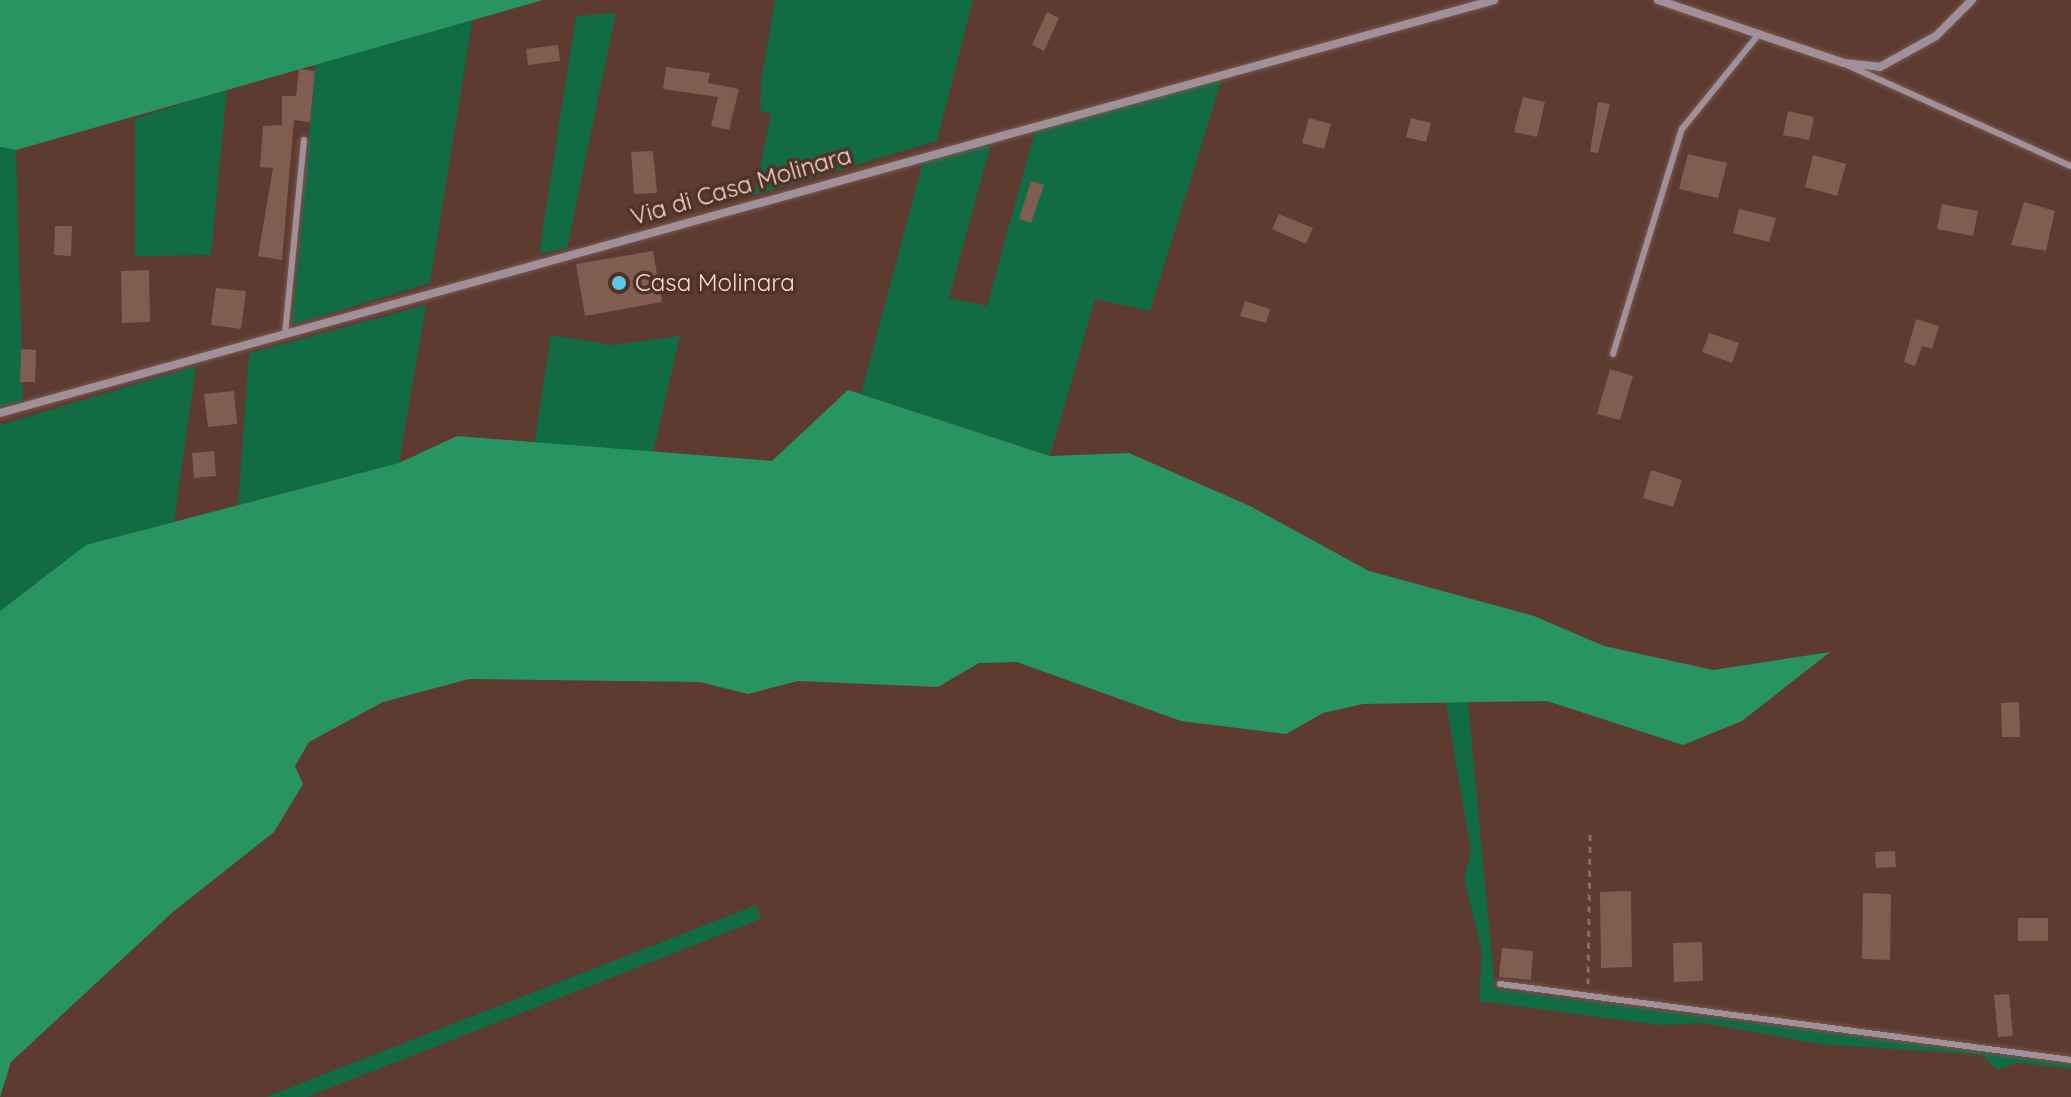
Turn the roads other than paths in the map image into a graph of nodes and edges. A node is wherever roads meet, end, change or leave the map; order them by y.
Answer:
1 (1494, 0) edge
2 (1658, 0) edge
3 (1972, 0) edge
4 (1758, 35) junction
5 (1844, 63) junction
6 (304, 140) dead end
7 (2071, 166) edge
8 (285, 334) junction
9 (1613, 354) dead end
10 (0, 413) edge
11 (1500, 984) dead end
12 (2071, 1060) edge

1 - 8 street, Via di Casa Molinara
2 - 4 street
3 - 5 street
4 - 5 street
4 - 9 lane
5 - 7 lane
6 - 8 lane
8 - 10 street, Via di Casa Molinara
11 - 12 lane

